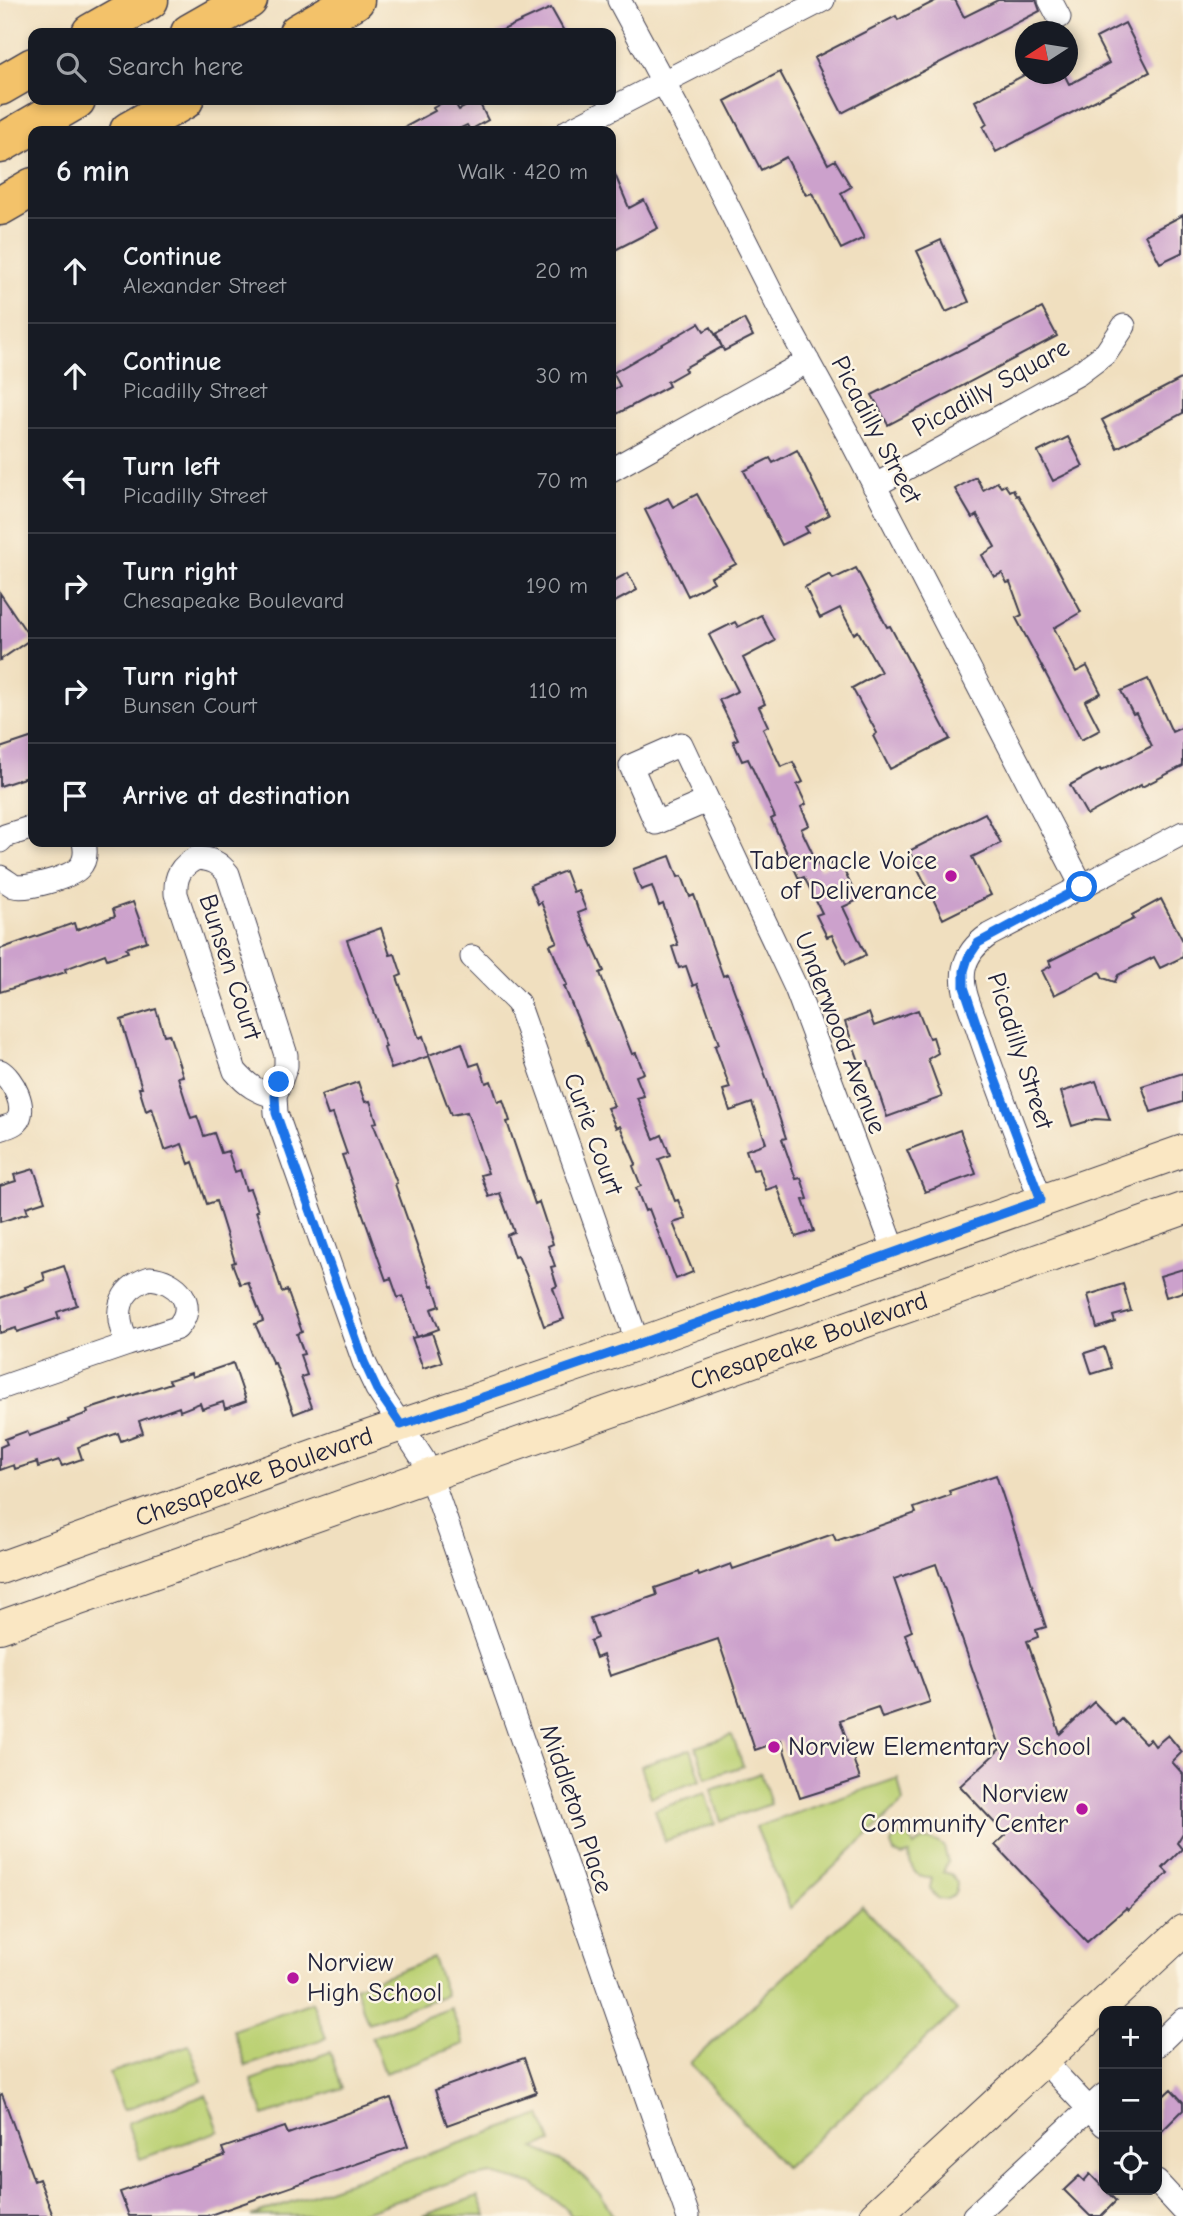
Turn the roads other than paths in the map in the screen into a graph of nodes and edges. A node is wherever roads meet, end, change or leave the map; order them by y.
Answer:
1 (149, 0) edge
2 (248, 0) edge
3 (355, 0) edge
4 (620, 0) edge
5 (822, 0) edge
6 (100, 28) edge
7 (199, 28) edge
8 (307, 28) edge
9 (28, 69) edge
10 (664, 83) junction
11 (0, 86) edge
12 (67, 105) edge
13 (175, 105) edge
14 (31, 126) edge
15 (139, 126) edge
16 (578, 126) edge
17 (28, 128) edge
18 (0, 144) edge
19 (28, 190) edge
20 (0, 206) edge
21 (1124, 326) dead end
22 (808, 361) junction
23 (616, 467) edge
24 (874, 486) junction
25 (707, 801) dead end
26 (28, 829) edge
27 (1183, 833) edge
28 (0, 841) edge
29 (84, 847) edge
30 (0, 877) edge
31 (1082, 887) junction
32 (472, 957) dead end
33 (0, 1071) edge
34 (275, 1096) junction
35 (0, 1129) edge
36 (1183, 1151) edge
37 (1041, 1200) junction
38 (1183, 1209) edge
39 (895, 1252) junction
40 (128, 1344) dead end
41 (638, 1344) junction
42 (0, 1388) edge
43 (401, 1425) junction
44 (429, 1475) junction
45 (0, 1568) edge
46 (0, 1627) edge
47 (1183, 1931) edge
48 (1183, 2021) edge
49 (1162, 2040) edge
50 (1044, 2061) junction
51 (1099, 2110) edge
52 (1162, 2187) edge
53 (1183, 2210) edge
54 (688, 2216) edge
55 (875, 2216) edge
56 (974, 2216) edge

1 - 6 highway
2 - 7 highway
3 - 8 highway
4 - 10 street, Picadilly Street
5 - 10 street
9 - 11 highway
10 - 16 street
10 - 22 street, Picadilly Street
12 - 14 highway
13 - 15 highway
17 - 18 highway
19 - 20 highway
21 - 24 street, Picadilly Square
22 - 23 street
22 - 24 street, Picadilly Street
24 - 31 street, Picadilly Street
25 - 39 street, Underwood Avenue
26 - 28 street
27 - 31 street, Picadilly Street
29 - 30 street
31 - 37 street, Picadilly Street
32 - 41 street, Curie Court
33 - 35 street
34 - 34 street, Bunsen Court
34 - 43 street
36 - 37 main road, Chesapeake Boulevard
37 - 39 main road, Chesapeake Boulevard
38 - 44 main road, Chesapeake Boulevard
39 - 41 main road, Chesapeake Boulevard
40 - 42 street
41 - 43 main road, Chesapeake Boulevard
43 - 44 street, Middleton Place
43 - 45 main road, Chesapeake Boulevard
44 - 46 main road, Chesapeake Boulevard
44 - 54 street, Middleton Place
47 - 50 main road
48 - 49 street
50 - 51 street
50 - 55 main road
51 - 56 street
52 - 53 street

